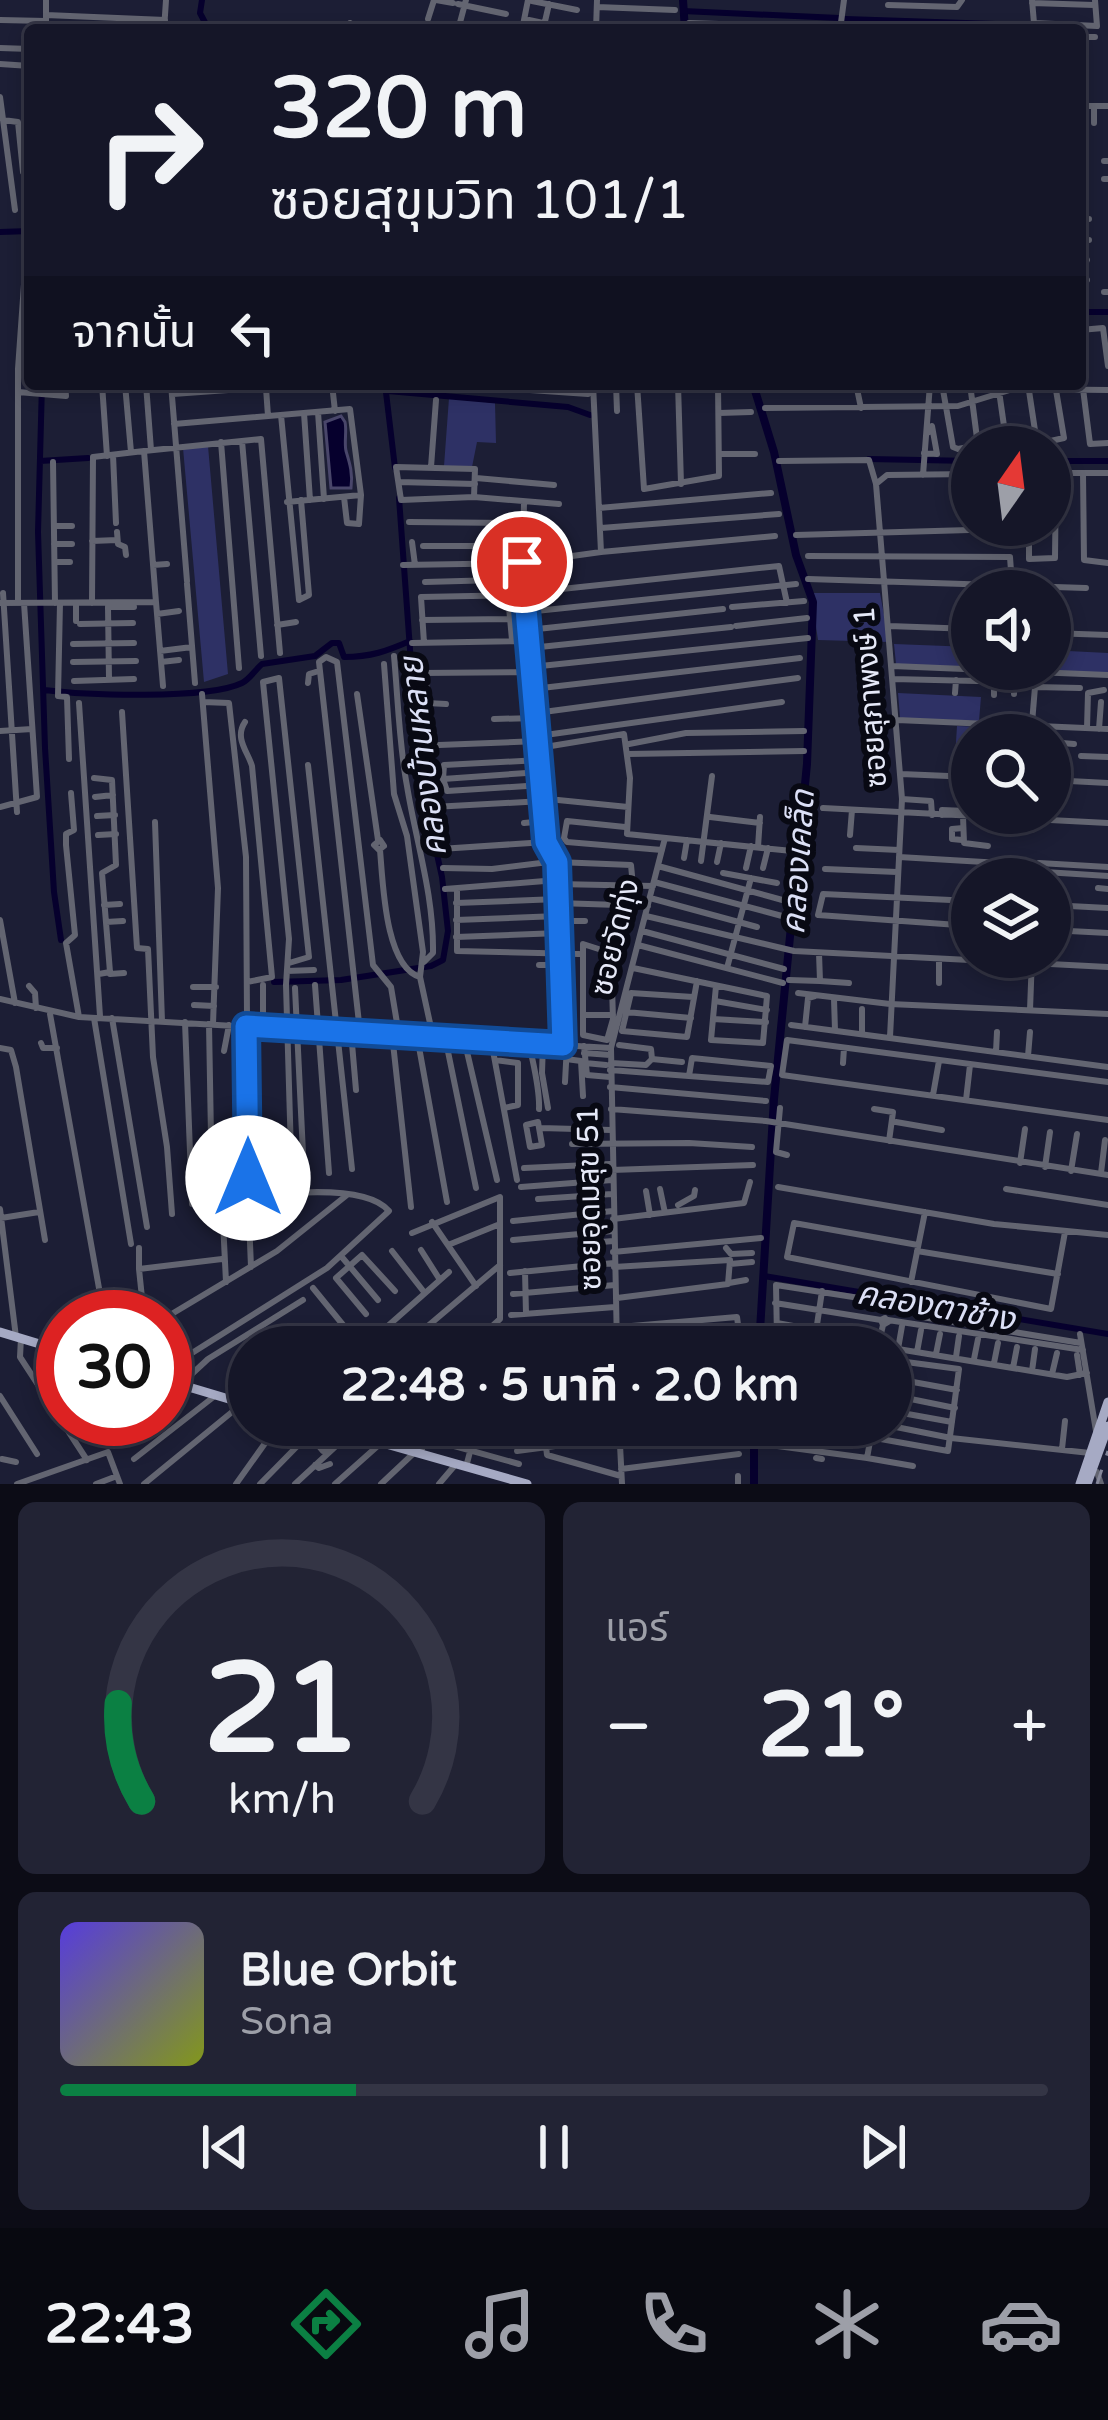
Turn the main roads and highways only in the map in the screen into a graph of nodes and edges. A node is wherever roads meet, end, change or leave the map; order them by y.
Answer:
1 (0, 1332) edge
2 (36, 1343) edge
3 (192, 1388) edge
4 (228, 1399) edge
5 (1108, 1402) edge
6 (1104, 1428) edge
7 (392, 1446) edge
8 (489, 1479) edge
9 (508, 1482) edge
10 (527, 1484) edge
11 (1089, 1484) edge

1 - 2 main road
3 - 4 main road
5 - 6 main road
6 - 11 main road
6 - 11 main road
6 - 11 main road
7 - 8 main road
8 - 9 main road
9 - 10 main road

